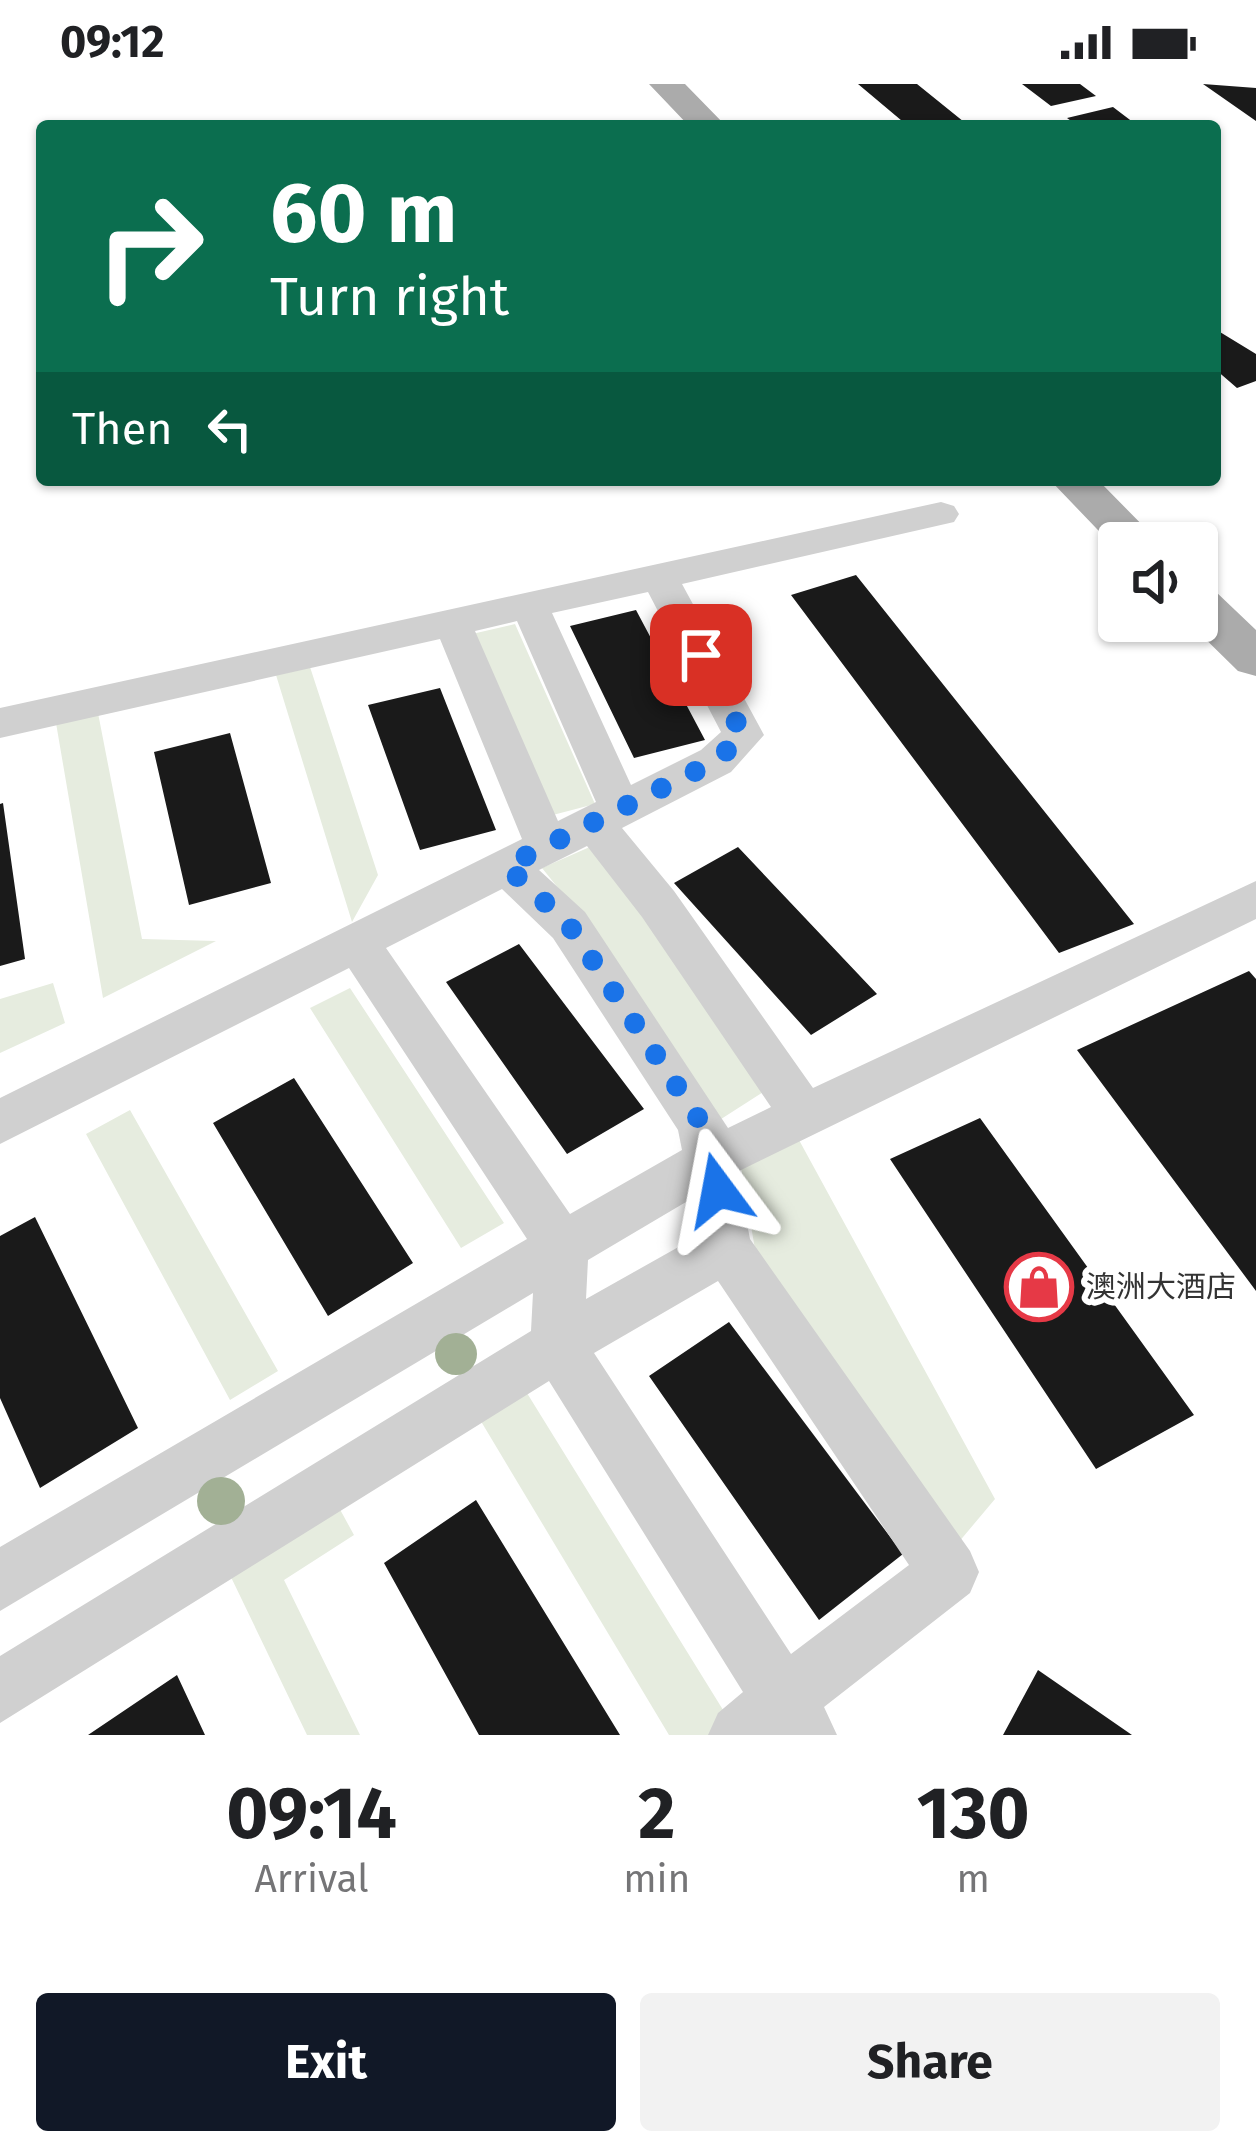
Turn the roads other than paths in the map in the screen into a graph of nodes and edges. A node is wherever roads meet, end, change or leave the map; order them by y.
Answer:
1 (666, 84) edge
2 (703, 120) edge
3 (1078, 486) edge
4 (941, 514) dead end
5 (1115, 522) edge
6 (658, 575) junction
7 (529, 604) junction
8 (452, 621) junction
9 (1218, 622) edge
10 (1256, 659) edge
11 (0, 723) edge
12 (607, 816) junction
13 (526, 856) junction
14 (1256, 899) edge
15 (356, 941) junction
16 (804, 1115) junction
17 (0, 1122) edge
18 (711, 1160) junction
19 (562, 1247) junction
20 (726, 1248) junction
21 (557, 1345) junction
22 (0, 1581) edge
23 (0, 1692) edge
24 (776, 1723) edge

1 - 2 main road
3 - 5 main road
4 - 6 street
6 - 7 street
6 - 12 street
7 - 8 street
7 - 12 street
8 - 11 street
8 - 13 street
9 - 10 main road
12 - 13 street
12 - 16 street
13 - 15 street
13 - 18 street
14 - 16 street
15 - 17 street
15 - 19 street
16 - 18 street
18 - 19 street
18 - 20 street
19 - 21 street
19 - 22 street
20 - 21 street
20 - 24 street
21 - 23 street
21 - 24 street

